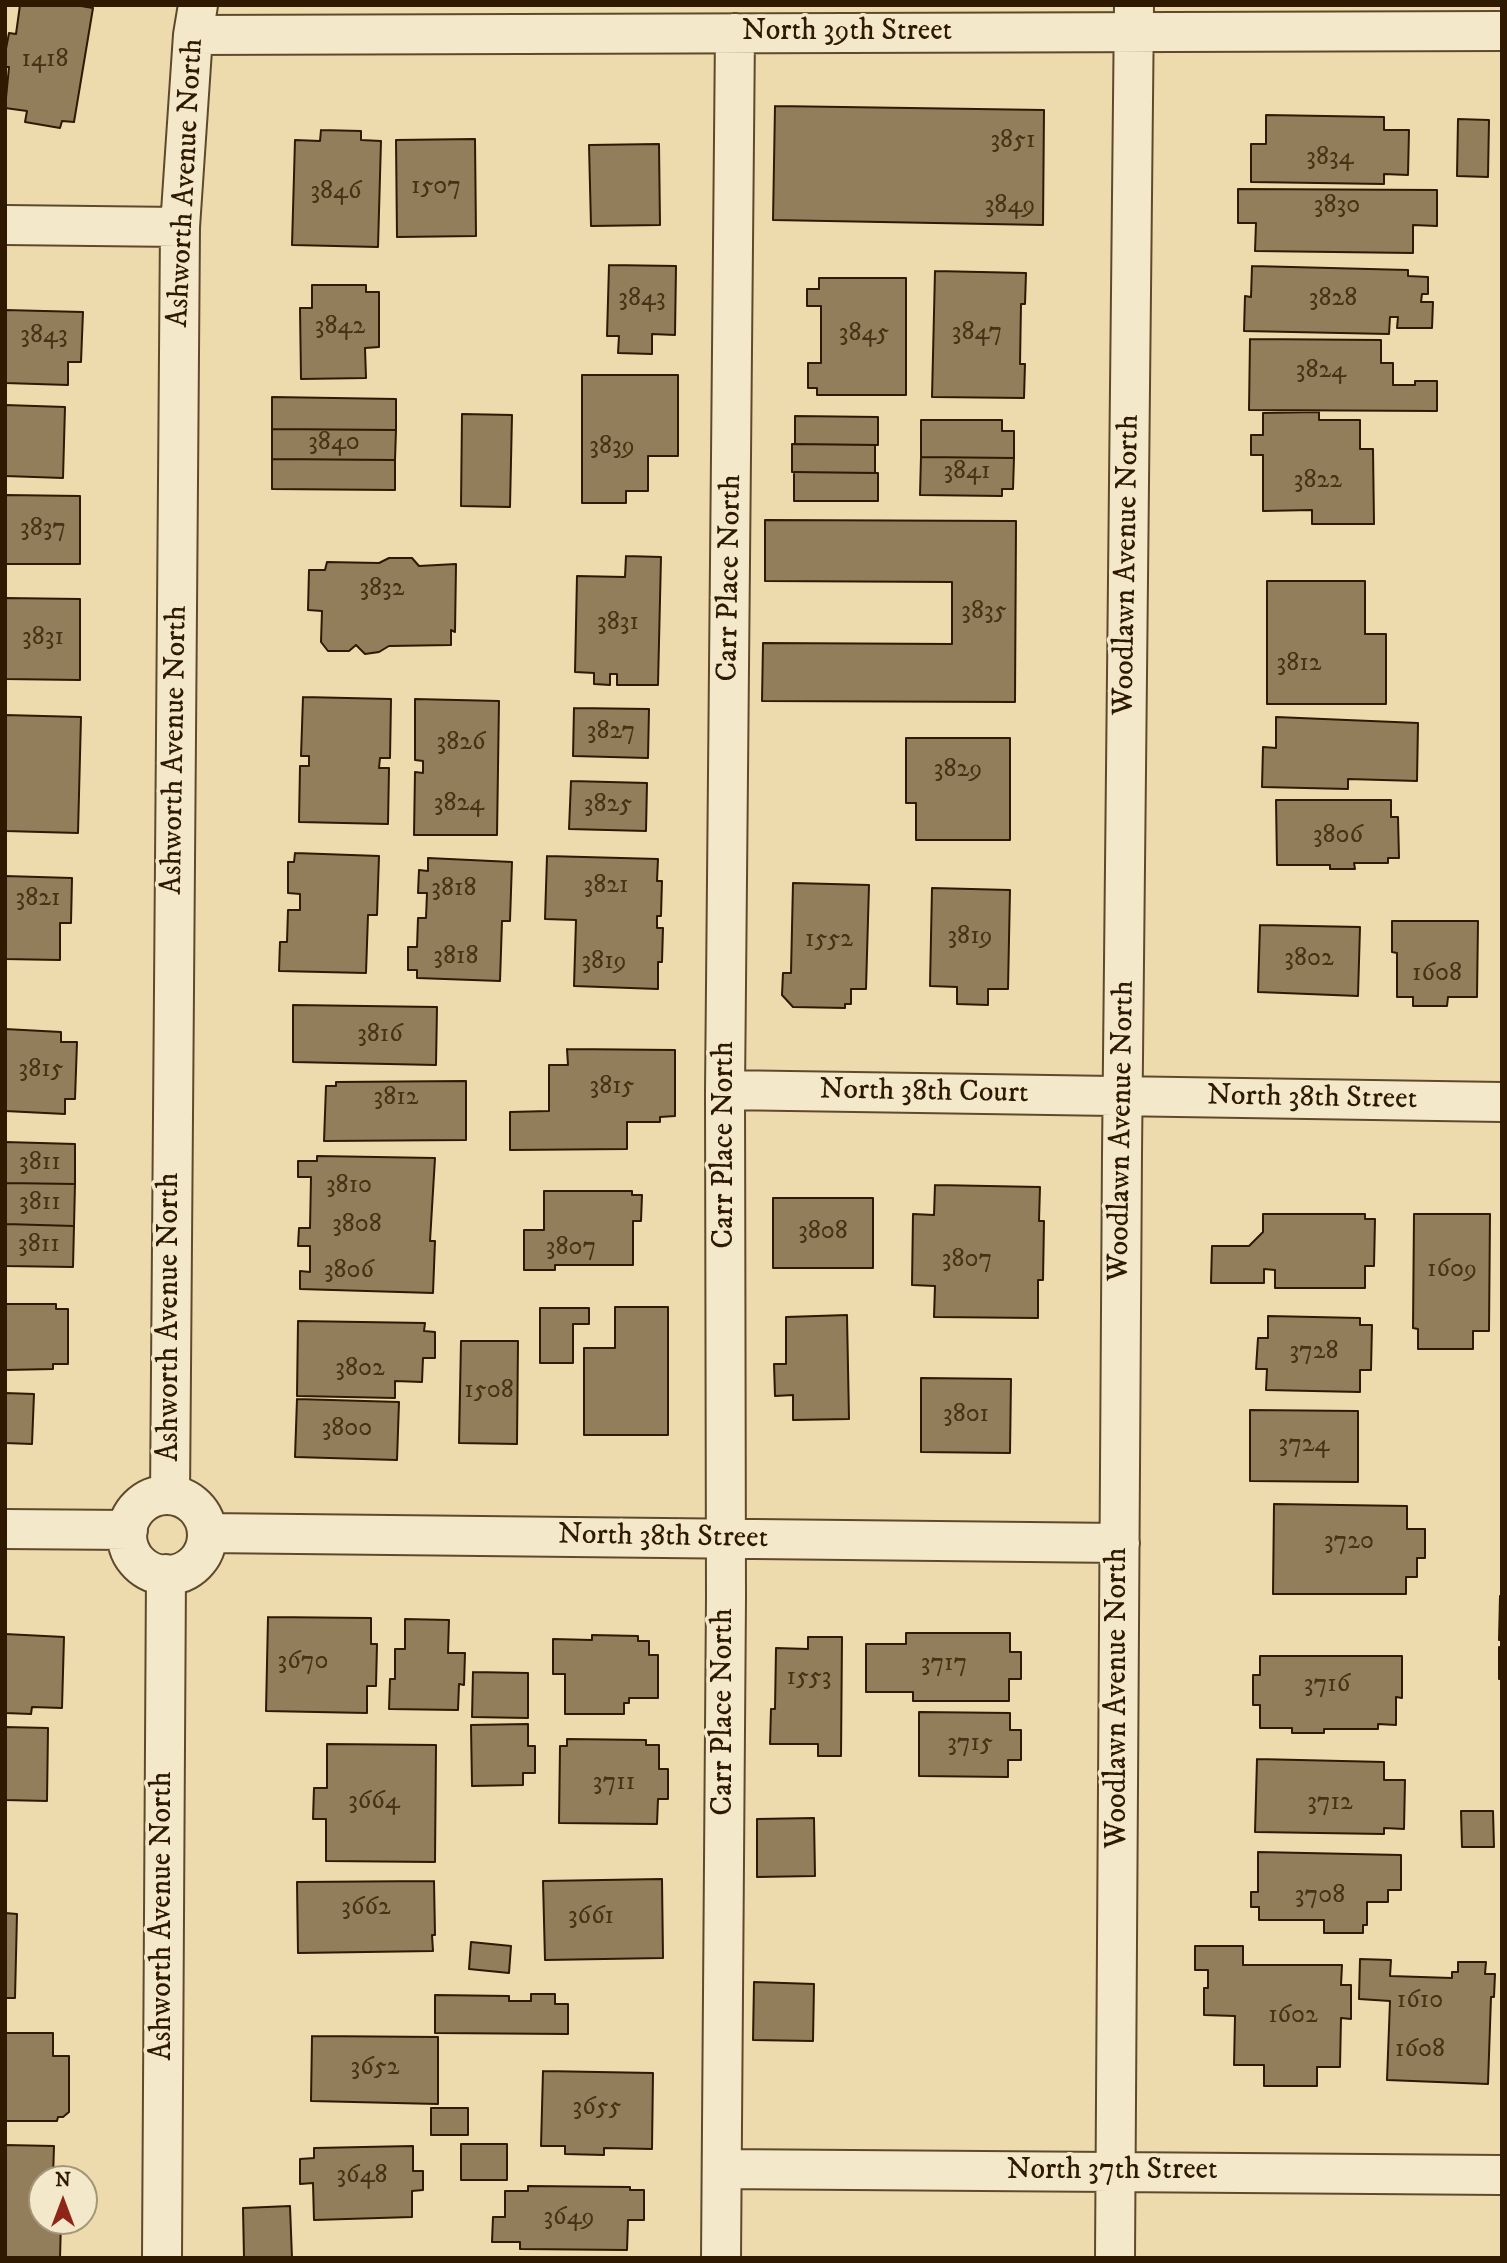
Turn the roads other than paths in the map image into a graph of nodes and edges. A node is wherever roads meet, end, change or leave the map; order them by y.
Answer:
1 (1133, 19) edge
2 (195, 20) edge
3 (1502, 31) edge
4 (735, 33) junction
5 (5, 225) edge
6 (180, 227) junction
7 (726, 1090) junction
8 (1123, 1096) junction
9 (1502, 1101) edge
10 (170, 1495) junction
11 (5, 1529) edge
12 (128, 1530) junction
13 (207, 1533) junction
14 (726, 1539) junction
15 (1120, 1543) junction
16 (166, 1574) junction
17 (722, 2169) junction
18 (1116, 2172) junction
19 (1502, 2175) edge
20 (162, 2258) edge
21 (721, 2258) edge
22 (1115, 2258) edge

1 - 3 street, North 39th Street
1 - 4 street, North 39th Street
1 - 8 street, Woodlawn Avenue North
2 - 4 street, North 39th Street
2 - 6 street, Ashworth Avenue North
4 - 7 street, Carr Place North
5 - 6 street
6 - 10 street, Ashworth Avenue North
7 - 8 street, North 38th Court
7 - 14 street, Carr Place North
8 - 9 street, North 38th Street
8 - 15 street, Woodlawn Avenue North
10 - 12 street
10 - 13 street
11 - 12 street
12 - 16 street
13 - 14 street, North 38th Street
13 - 16 street
14 - 15 street, North 38th Street
14 - 17 street, Carr Place North
15 - 18 street, Woodlawn Avenue North
16 - 20 street, Ashworth Avenue North
17 - 18 street, North 37th Street
17 - 21 street, Carr Place North
18 - 19 street, North 37th Street
18 - 22 street, Woodlawn Avenue North

